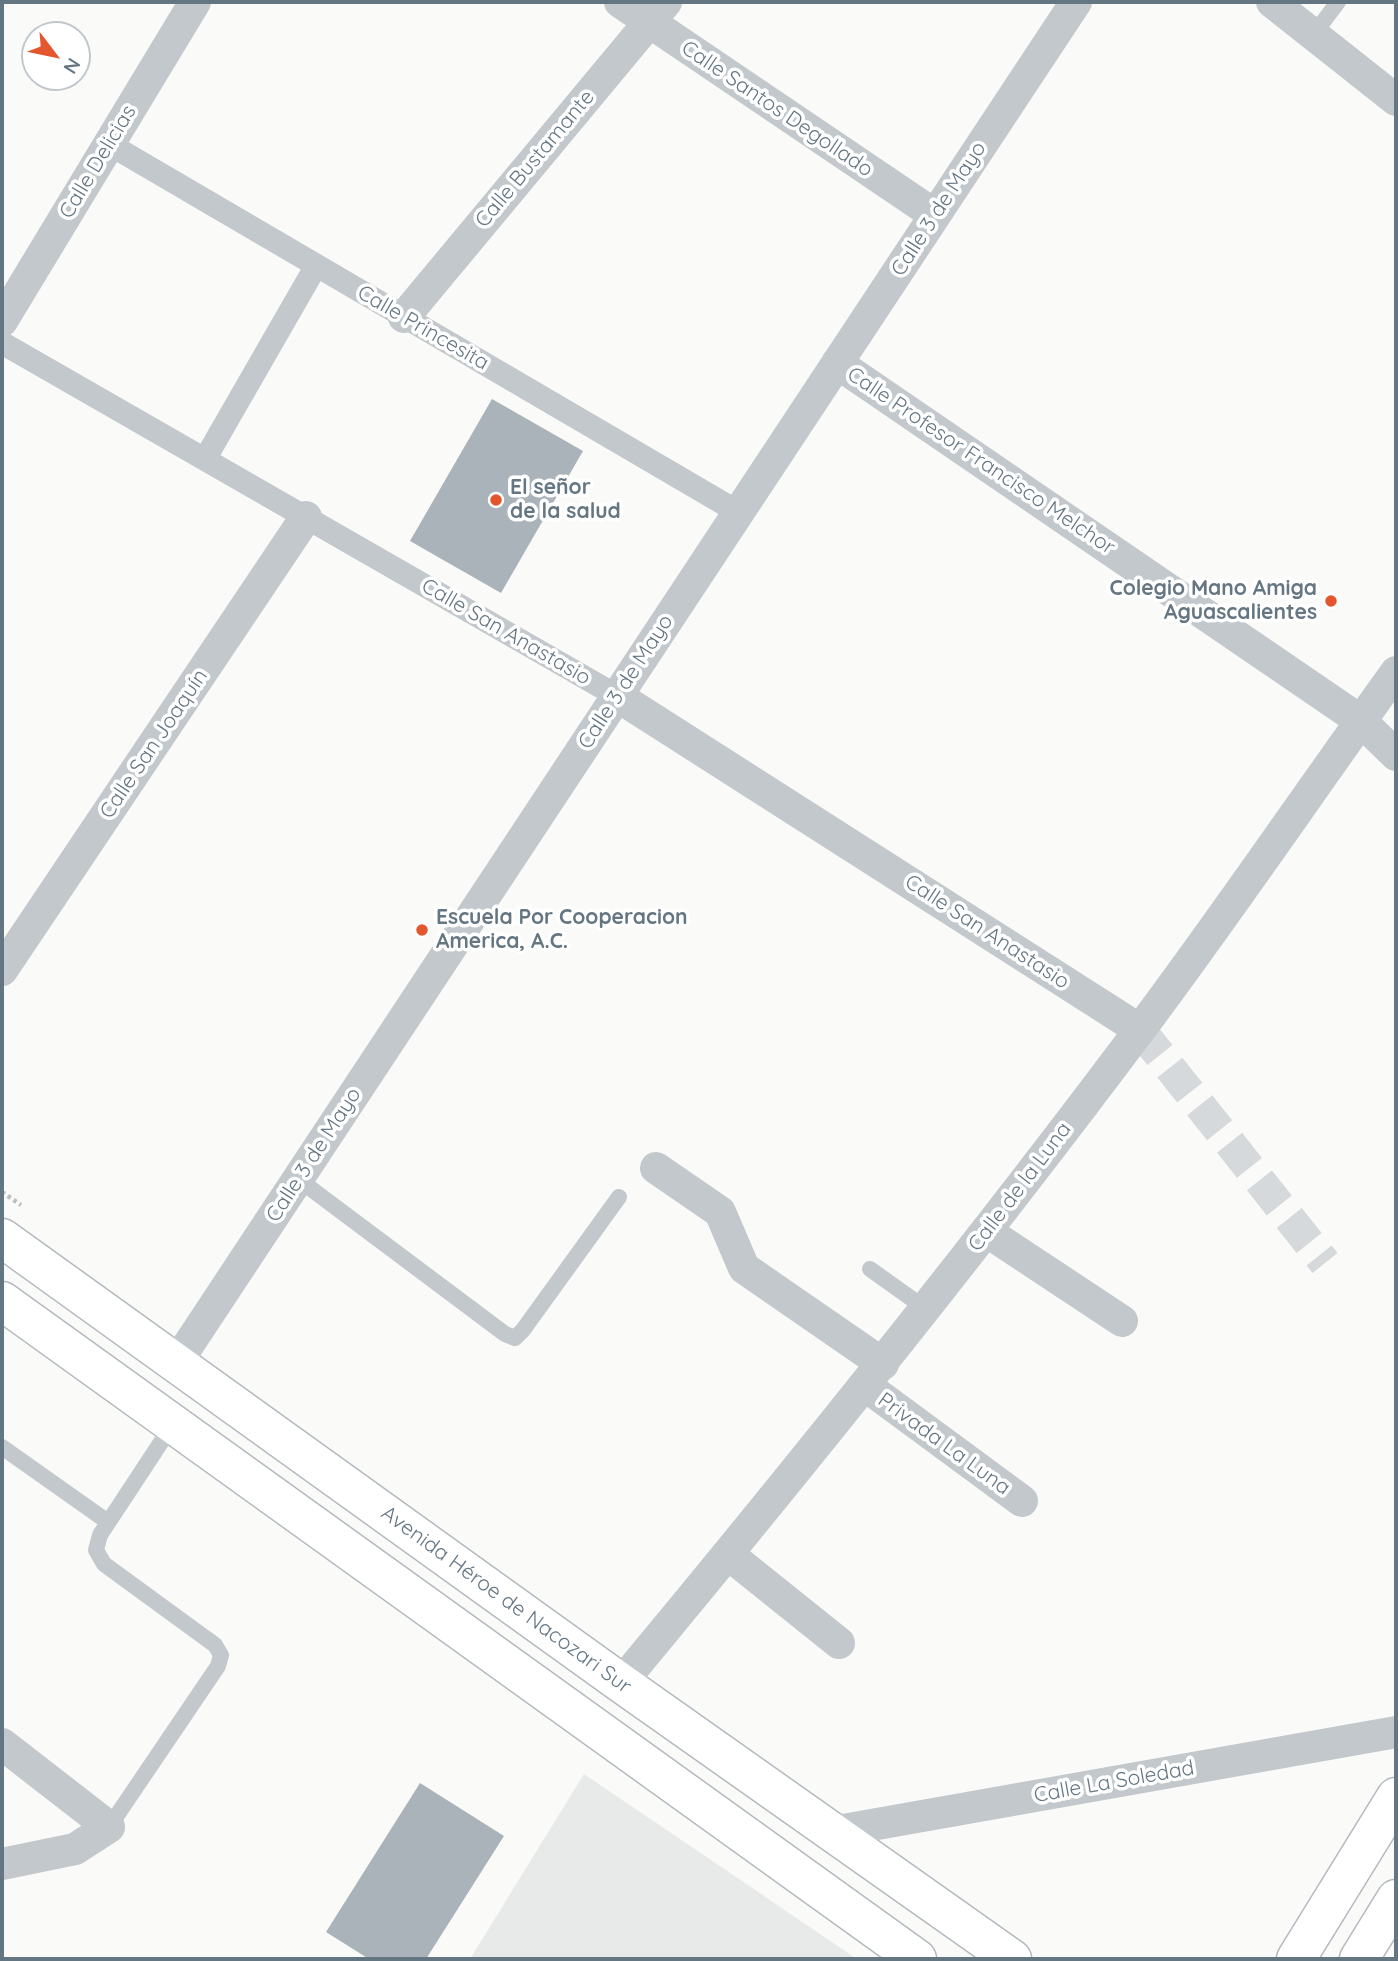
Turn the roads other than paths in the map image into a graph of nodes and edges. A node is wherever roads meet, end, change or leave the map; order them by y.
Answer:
1 (194, 2) edge
2 (620, 2) edge
3 (1076, 2) edge
4 (1272, 2) edge
5 (1338, 2) edge
6 (658, 12) edge
7 (1314, 34) junction
8 (1396, 100) edge
9 (109, 144) junction
10 (935, 215) junction
11 (316, 265) junction
12 (404, 317) junction
13 (2, 321) edge
14 (2, 343) edge
15 (837, 363) junction
16 (205, 459) junction
17 (737, 512) junction
18 (306, 517) junction
19 (1396, 672) edge
20 (617, 696) junction
21 (1361, 721) junction
22 (1396, 755) edge
23 (2, 970) edge
24 (1140, 1030) junction
25 (656, 1168) dead end
26 (298, 1179) junction
27 (619, 1197) dead end
28 (986, 1231) junction
29 (2, 1238) edge
30 (870, 1269) dead end
31 (2, 1302) edge
32 (926, 1308) junction
33 (1122, 1321) dead end
34 (177, 1362) junction
35 (874, 1375) junction
36 (173, 1424) junction
37 (2, 1447) edge
38 (1022, 1501) dead end
39 (108, 1522) junction
40 (728, 1554) junction
41 (839, 1643) dead end
42 (621, 1683) junction
43 (1396, 1732) edge
44 (2, 1744) edge
45 (1396, 1797) edge
46 (109, 1827) junction
47 (832, 1832) junction
48 (2, 1864) edge
49 (1396, 1899) edge
50 (917, 1959) edge
51 (1012, 1959) edge
52 (1296, 1959) edge
53 (1359, 1959) edge

1 - 9 street, Calle Delicias
2 - 6 street, Calle Santos Degollado
3 - 10 street, Calle 3 de Mayo
4 - 7 street
5 - 7 lane
6 - 10 street, Calle Santos Degollado
6 - 12 street, Calle Bustamante
7 - 8 street
9 - 11 street, Calle Princesita
9 - 13 street, Calle Delicias
10 - 15 street, Calle 3 de Mayo
11 - 12 street, Calle Princesita
11 - 16 street
12 - 17 street, Calle Princesita
14 - 16 street, Calle San Anastasio
15 - 17 street, Calle 3 de Mayo
15 - 21 street, Calle Profesor Francisco Melchor
16 - 18 street, Calle San Anastasio
17 - 20 street, Calle 3 de Mayo
18 - 20 street, Calle San Anastasio
18 - 23 street, Calle San Joaquín
19 - 21 street, Calle de la Luna
20 - 24 street, Calle San Anastasio
20 - 26 street, Calle 3 de Mayo
21 - 22 street, Calle Profesor Francisco Melchor
21 - 24 street, Calle de la Luna
24 - 28 street, Calle de la Luna
25 - 35 street, Privada La Luna
26 - 27 lane
26 - 34 street, Calle 3 de Mayo
28 - 32 street, Calle de la Luna
28 - 33 street
29 - 34 main road, Avenida Héroe de Nacozari Sur
30 - 32 lane
31 - 36 main road
32 - 35 street, Calle de la Luna
34 - 42 main road, Avenida Héroe de Nacozari Sur
35 - 38 street, Privada La Luna
35 - 40 street, Calle de la Luna
36 - 39 lane
36 - 50 main road
37 - 39 lane
39 - 46 lane
40 - 41 street
40 - 42 street, Calle de la Luna
42 - 47 main road, Avenida Héroe de Nacozari Sur
43 - 47 street, Calle La Soledad
44 - 46 street
45 - 52 main road
46 - 48 street
47 - 51 main road, Avenida Héroe de Nacozari Sur
49 - 53 main road

